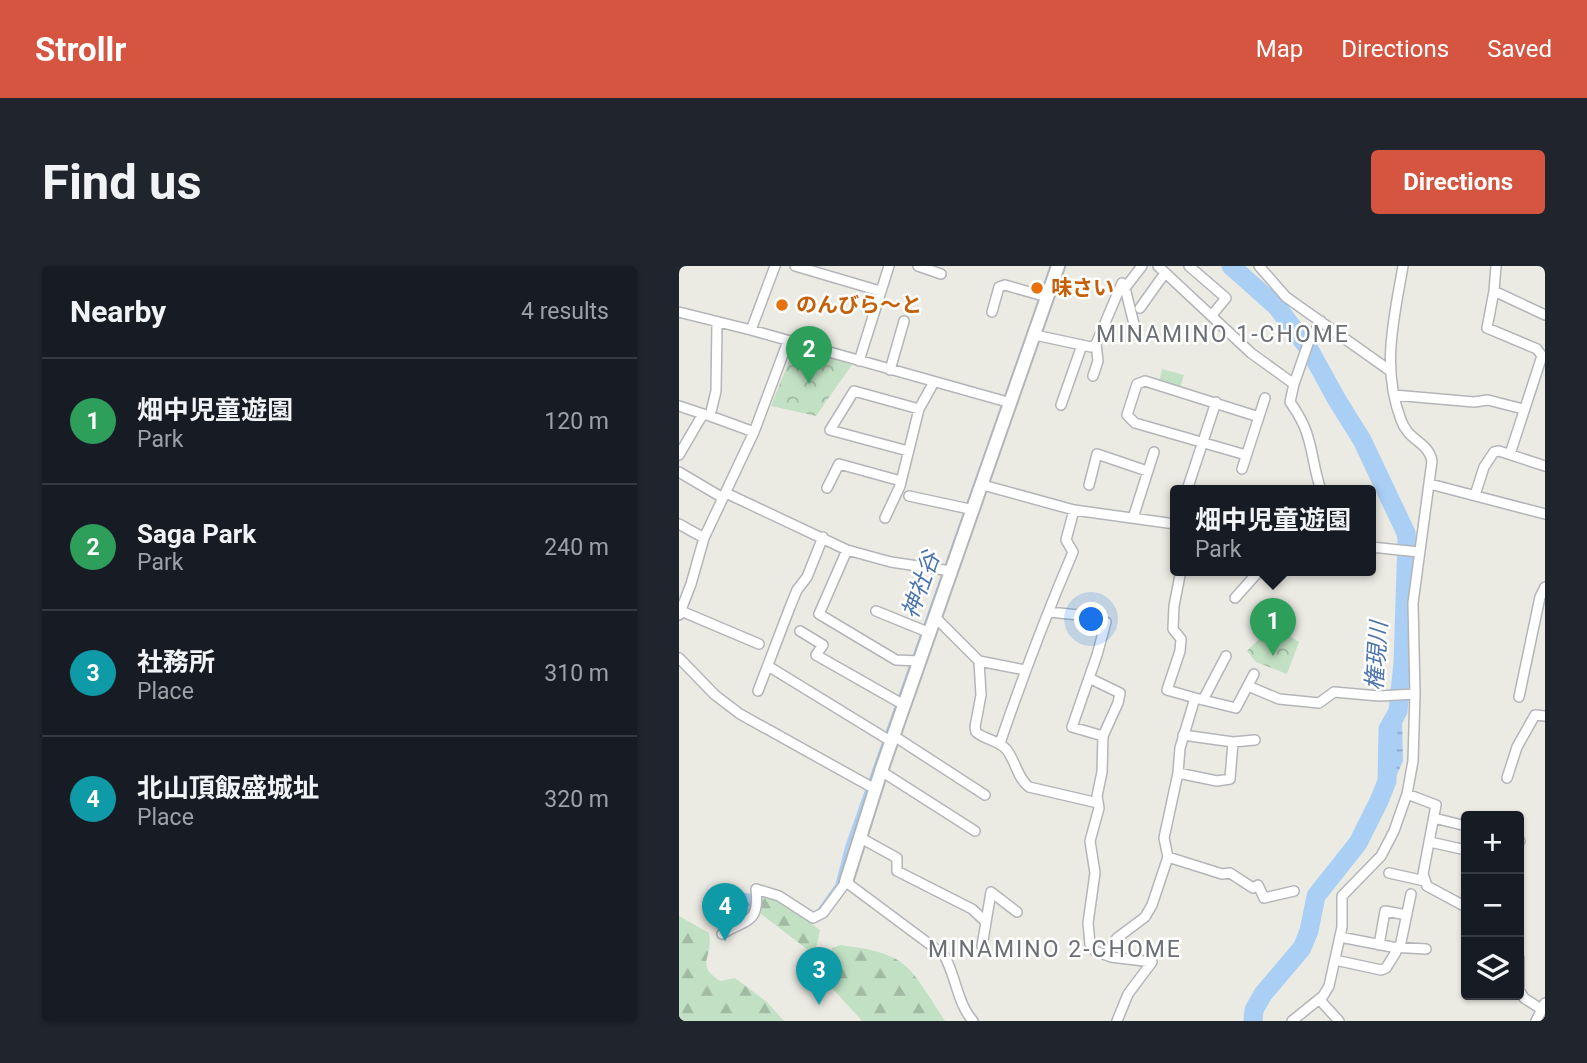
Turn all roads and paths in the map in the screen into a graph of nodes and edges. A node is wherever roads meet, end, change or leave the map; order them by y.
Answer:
1 (775, 266) edge
2 (795, 266) edge
3 (889, 266) edge
4 (918, 266) edge
5 (1058, 266) edge
6 (1142, 266) edge
7 (1189, 266) edge
8 (1259, 266) edge
9 (1403, 266) edge
10 (1496, 266) edge
11 (1161, 270) edge
12 (941, 274) dead end
13 (1122, 283) dead end
14 (880, 290) junction
15 (1494, 291) junction
16 (1047, 297) junction
17 (1140, 308) dead end
18 (679, 312) edge
19 (992, 312) dead end
20 (1212, 315) junction
21 (1545, 315) edge
22 (904, 321) dead end
23 (1321, 321) junction
24 (717, 323) junction
25 (1134, 324) dead end
26 (751, 330) junction
27 (1035, 335) junction
28 (788, 341) junction
29 (1096, 344) junction
30 (1082, 345) junction
31 (859, 361) junction
32 (890, 370) junction
33 (1389, 370) junction
34 (1093, 376) dead end
35 (934, 382) junction
36 (1294, 384) junction
37 (1394, 395) junction
38 (1265, 398) dead end
39 (1216, 402) junction
40 (1011, 403) junction
41 (1061, 405) dead end
42 (679, 406) edge
43 (919, 409) junction
44 (1523, 409) junction
45 (706, 415) junction
46 (1259, 416) junction
47 (754, 432) junction
48 (1203, 443) junction
49 (908, 451) junction
50 (1154, 452) dead end
51 (1510, 454) junction
52 (679, 455) edge
53 (1246, 455) junction
54 (1545, 466) edge
55 (1242, 469) dead end
56 (1147, 471) junction
57 (680, 476) edge
58 (901, 481) junction
59 (1430, 484) junction
60 (983, 485) junction
61 (1089, 485) dead end
62 (1189, 485) edge
63 (1319, 485) edge
64 (827, 488) dead end
65 (725, 495) junction
66 (1475, 495) junction
67 (909, 496) dead end
68 (974, 510) junction
69 (1074, 510) junction
70 (1545, 514) edge
71 (885, 518) dead end
72 (1133, 518) junction
73 (679, 523) edge
74 (1170, 523) edge
75 (823, 537) junction
76 (704, 538) junction
77 (1376, 548) edge
78 (847, 550) junction
79 (1410, 551) junction
80 (951, 571) junction
81 (1180, 576) edge
82 (1255, 576) edge
83 (1545, 587) edge
84 (1235, 598) dead end
85 (876, 611) dead end
86 (1049, 612) junction
87 (680, 613) edge
88 (935, 617) junction
89 (800, 631) dead end
90 (930, 633) junction
91 (759, 644) dead end
92 (1226, 656) dead end
93 (679, 658) edge
94 (979, 660) junction
95 (920, 661) junction
96 (768, 666) junction
97 (1025, 670) junction
98 (1254, 674) dead end
99 (1089, 678) junction
100 (1248, 687) junction
101 (758, 691) dead end
102 (1405, 695) junction
103 (1519, 697) dead end
104 (1199, 699) junction
105 (904, 705) junction
106 (1545, 716) edge
107 (1183, 735) junction
108 (1103, 736) junction
109 (893, 739) junction
110 (1255, 740) dead end
111 (1233, 742) junction
112 (1000, 743) junction
113 (881, 771) junction
114 (1178, 773) junction
115 (1507, 778) dead end
116 (875, 789) junction
117 (1407, 794) junction
118 (985, 795) dead end
119 (1098, 803) junction
120 (1434, 818) junction
121 (1461, 825) edge
122 (975, 831) dead end
123 (859, 836) junction
124 (1430, 842) junction
125 (1461, 849) edge
126 (1168, 857) junction
127 (1389, 873) dead end
128 (846, 881) junction
129 (1425, 881) junction
130 (1294, 891) dead end
131 (1411, 894) dead end
132 (1461, 904) edge
133 (1017, 912) dead end
134 (1407, 915) junction
135 (986, 922) junction
136 (722, 934) dead end
137 (1340, 937) junction
138 (1378, 944) junction
139 (982, 946) dead end
140 (1426, 948) dead end
141 (1398, 950) junction
142 (1111, 957) junction
143 (1335, 960) junction
144 (1524, 998) edge
145 (1319, 999) junction
146 (1543, 1006) edge
147 (973, 1021) edge
148 (1117, 1021) edge
149 (1292, 1021) edge
150 (1339, 1021) edge
151 (1536, 1021) edge

1 - 26 street
2 - 14 street
3 - 14 street
4 - 12 street
5 - 16 street
6 - 25 street
7 - 20 street
8 - 23 street
9 - 33 street
10 - 15 street
11 - 17 street
11 - 20 street
13 - 29 street
14 - 31 street
15 - 21 street
15 - 44 street
16 - 19 street
16 - 27 street
18 - 24 street
20 - 36 street
22 - 32 street
23 - 33 street
23 - 36 street
24 - 26 street
24 - 45 street
26 - 28 street
27 - 30 street
27 - 40 street
28 - 31 street
28 - 47 street
29 - 30 street
29 - 34 street
30 - 41 street
31 - 32 street
32 - 35 street
33 - 37 street
35 - 40 street
35 - 43 street
36 - 63 street
37 - 44 street
37 - 59 street
38 - 46 street
39 - 46 street
39 - 48 street
39 - 48 street
40 - 60 street
42 - 45 street
43 - 49 street
43 - 49 street
44 - 51 street
45 - 47 street
45 - 52 street
46 - 53 street
47 - 65 street
48 - 53 street
48 - 62 street
49 - 58 street
50 - 56 street
51 - 54 street
51 - 66 street
53 - 55 street
56 - 61 street
56 - 72 street
57 - 65 street
58 - 64 street
58 - 71 street
59 - 66 street
59 - 79 street
60 - 68 street
60 - 69 street
65 - 75 street
65 - 76 street
66 - 70 street
67 - 68 street
68 - 80 street
69 - 72 street
69 - 86 street
72 - 74 street
73 - 76 street
75 - 78 street
75 - 96 street
76 - 87 street
77 - 79 street
78 - 80 street
78 - 95 street
79 - 102 street
80 - 88 street
81 - 104 street
82 - 84 street
83 - 103 street
85 - 90 street
86 - 97 street
86 - 99 street
87 - 91 street
88 - 90 street
88 - 94 street
89 - 105 street
90 - 95 street
92 - 104 street
93 - 116 street
94 - 97 street
94 - 112 street
95 - 105 street
96 - 101 street
96 - 109 street
97 - 112 street
98 - 100 street
99 - 108 street
99 - 108 street
100 - 102 street
100 - 104 street
102 - 117 street
104 - 107 street
105 - 109 street
106 - 115 street
107 - 111 street
107 - 114 street
108 - 119 street
109 - 113 street
109 - 118 street
110 - 111 street
111 - 114 street
112 - 119 street
113 - 116 street
113 - 122 street
114 - 126 street
116 - 123 street
117 - 120 street
117 - 137 street
119 - 142 street
120 - 121 street
120 - 124 street
123 - 128 street
123 - 135 street
124 - 125 street
124 - 129 street
126 - 130 street
126 - 142 street
127 - 129 street
128 - 136 street
128 - 147 street
129 - 132 street
131 - 134 street
133 - 135 street
134 - 138 street
134 - 141 street
135 - 139 street
137 - 138 street
137 - 143 street
138 - 141 street
140 - 141 street
141 - 143 street
142 - 148 street
143 - 145 street
144 - 146 street
145 - 149 street
145 - 150 street
146 - 151 street

